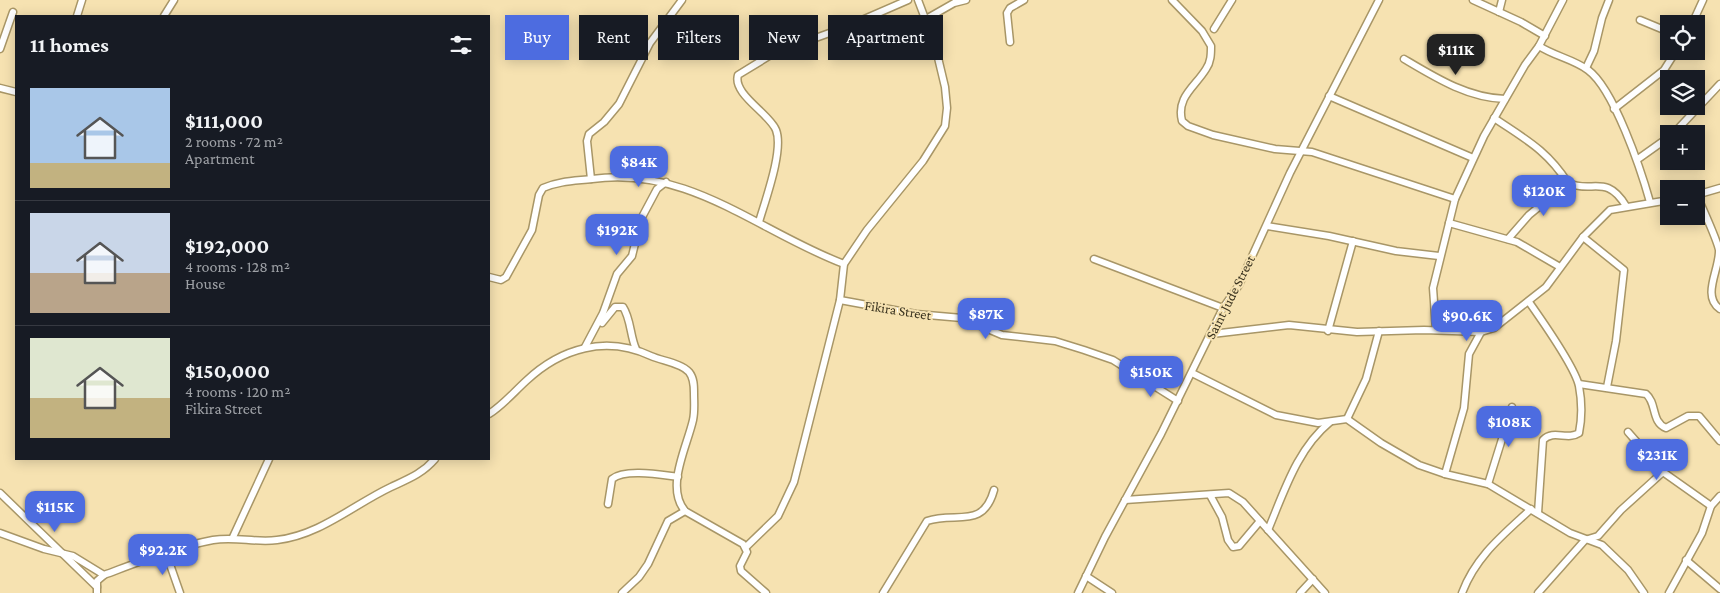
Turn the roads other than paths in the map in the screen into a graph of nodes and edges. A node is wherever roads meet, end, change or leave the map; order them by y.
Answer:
1 (82, 0) edge
2 (174, 0) edge
3 (682, 0) edge
4 (908, 0) edge
5 (918, 0) edge
6 (966, 0) edge
7 (1024, 0) edge
8 (1172, 0) edge
9 (1232, 0) edge
10 (1380, 0) edge
11 (1473, 0) edge
12 (1502, 0) edge
13 (1564, 0) edge
14 (1609, 0) edge
15 (1703, 0) edge
16 (13, 12) dead end
17 (1499, 12) junction
18 (77, 15) edge
19 (165, 15) edge
20 (924, 15) edge
21 (933, 15) edge
22 (1696, 15) edge
23 (1640, 20) dead end
24 (1660, 28) edge
25 (1214, 29) dead end
26 (1545, 36) junction
27 (1010, 42) dead end
28 (1539, 46) junction
29 (0, 49) edge
30 (1404, 58) dead end
31 (937, 60) edge
32 (1670, 60) edge
33 (1586, 68) junction
34 (1720, 84) edge
35 (0, 88) edge
36 (15, 92) edge
37 (1329, 96) junction
38 (1505, 99) junction
39 (1614, 109) junction
40 (1494, 118) junction
41 (1681, 125) edge
42 (1660, 143) edge
43 (1302, 150) junction
44 (1473, 158) junction
45 (1638, 159) junction
46 (591, 179) junction
47 (666, 182) junction
48 (1568, 183) junction
49 (1720, 188) edge
50 (1705, 192) edge
51 (1455, 199) junction
52 (1660, 201) edge
53 (1650, 202) junction
54 (1626, 206) junction
55 (1705, 216) edge
56 (759, 222) junction
57 (1449, 223) junction
58 (1267, 226) junction
59 (1583, 237) junction
60 (1508, 239) junction
61 (1353, 241) junction
62 (1720, 251) edge
63 (1439, 256) junction
64 (1094, 258) dead end
65 (844, 264) junction
66 (1560, 267) junction
67 (490, 277) edge
68 (840, 300) junction
69 (1529, 302) junction
70 (1223, 308) junction
71 (1720, 310) edge
72 (597, 327) junction
73 (1436, 330) junction
74 (1328, 331) junction
75 (1379, 331) junction
76 (1481, 332) junction
77 (1212, 334) junction
78 (584, 347) junction
79 (636, 349) junction
80 (1192, 373) junction
81 (1578, 384) junction
82 (1607, 387) junction
83 (1178, 401) junction
84 (1512, 407) dead end
85 (490, 413) edge
86 (1347, 420) junction
87 (1331, 421) junction
88 (1628, 432) dead end
89 (1720, 440) edge
90 (269, 460) edge
91 (434, 460) edge
92 (1663, 472) junction
93 (1445, 474) junction
94 (678, 477) junction
95 (1488, 484) junction
96 (994, 490) dead end
97 (0, 493) edge
98 (1210, 495) junction
99 (1720, 496) edge
100 (1125, 500) junction
101 (608, 504) dead end
102 (1711, 506) junction
103 (1531, 510) junction
104 (685, 511) junction
105 (1538, 514) junction
106 (1260, 521) junction
107 (1268, 530) junction
108 (0, 533) edge
109 (233, 537) junction
110 (1585, 540) junction
111 (746, 547) junction
112 (59, 553) junction
113 (166, 553) junction
114 (1686, 560) junction
115 (104, 575) junction
116 (1086, 576) junction
117 (1313, 579) junction
118 (1720, 588) edge
119 (97, 590) edge
120 (1543, 591) edge
121 (180, 593) edge
122 (622, 593) edge
123 (766, 593) edge
124 (883, 593) edge
125 (1078, 593) edge
126 (1112, 593) edge
127 (1300, 593) edge
128 (1325, 593) edge
129 (1462, 593) edge
130 (1644, 593) edge
131 (1669, 593) edge

1 - 18 street
2 - 19 street
3 - 46 street
4 - 56 street
5 - 20 street
6 - 21 street
7 - 27 street
8 - 43 street
9 - 25 street
10 - 37 street, Saint Jude Street
11 - 17 street
12 - 17 street
13 - 26 street
14 - 33 street
15 - 22 street
16 - 29 street
17 - 26 street
23 - 24 street
26 - 28 street
28 - 33 street
28 - 38 street
30 - 38 street
31 - 65 street
32 - 39 street
33 - 39 street
34 - 41 street
35 - 36 street
37 - 43 street, Saint Jude Street
37 - 44 street
38 - 40 street
39 - 45 street
40 - 44 street
40 - 48 street
42 - 45 street
43 - 51 street
43 - 58 street, Saint Jude Street
44 - 51 street
45 - 53 street
46 - 47 street
46 - 67 street
47 - 56 street
47 - 72 street
48 - 54 street
48 - 60 street
49 - 50 street
51 - 57 street
52 - 53 street
53 - 54 street
54 - 59 street
55 - 62 street
56 - 65 street
57 - 60 street
57 - 63 street
58 - 61 street
58 - 70 street, Saint Jude Street
59 - 66 street
59 - 82 street
60 - 66 street
61 - 63 street
61 - 74 street
62 - 71 street
63 - 73 street
64 - 70 street
65 - 68 street
66 - 69 street
68 - 83 street, Fikira Street
68 - 111 street
69 - 76 street
69 - 81 street
70 - 77 street, Saint Jude Street
72 - 78 street
72 - 79 street
73 - 75 street
73 - 76 street
74 - 75 street
74 - 77 street
75 - 86 street
76 - 93 street
77 - 80 street, Saint Jude Street
78 - 79 street
78 - 85 street
79 - 94 street
80 - 83 street, Saint Jude Street
80 - 87 street
81 - 82 street
81 - 105 street
82 - 89 street
83 - 100 street, Saint Jude Street
84 - 95 street
86 - 87 street
86 - 93 street
87 - 107 street
88 - 92 street
90 - 109 street
91 - 109 street
92 - 102 street
92 - 110 street
93 - 95 street
94 - 101 street
94 - 104 street
95 - 103 street
96 - 124 street
97 - 112 street
98 - 100 street
98 - 106 street
98 - 106 street
99 - 102 street
100 - 116 street, Saint Jude Street
102 - 114 street
103 - 105 street
103 - 129 street
104 - 111 street
104 - 122 street
105 - 110 street
106 - 107 street
107 - 117 street
108 - 112 street
109 - 113 street
110 - 120 street
110 - 130 street
111 - 123 street
112 - 115 street
112 - 119 street
113 - 115 street
113 - 121 street
114 - 118 street
114 - 131 street
115 - 119 street
116 - 125 street, Saint Jude Street
116 - 126 street
117 - 127 street
117 - 128 street

